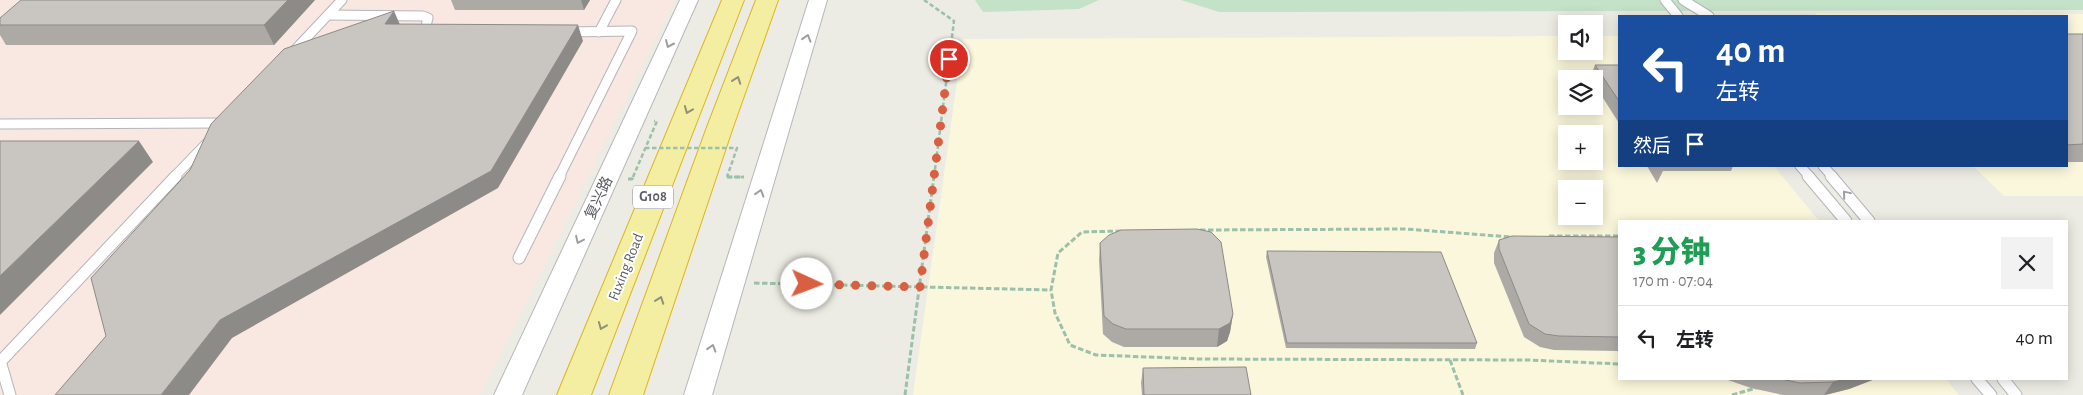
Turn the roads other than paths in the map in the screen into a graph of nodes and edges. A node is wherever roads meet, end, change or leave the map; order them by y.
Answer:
1 (342, 0) edge
2 (616, 0) edge
3 (689, 0) edge
4 (733, 0) edge
5 (767, 0) edge
6 (818, 0) edge
7 (1665, 0) edge
8 (1682, 0) edge
9 (328, 15) junction
10 (1677, 15) edge
11 (1695, 15) edge
12 (1707, 15) edge
13 (440, 32) edge
14 (559, 32) edge
15 (599, 32) junction
16 (287, 58) edge
17 (0, 124) edge
18 (1801, 167) edge
19 (1824, 167) edge
20 (1845, 220) edge
21 (1869, 220) edge
22 (519, 258) dead end
23 (0, 361) edge
24 (1978, 380) edge
25 (2004, 380) edge
26 (10, 395) edge
27 (508, 395) edge
28 (574, 395) edge
29 (626, 395) edge
30 (698, 395) edge
31 (1991, 395) edge
32 (2016, 395) edge

1 - 9 lane
2 - 15 lane
3 -> 27 street, 复兴路
4 -> 28 highway, Fuxing Road / G108
29 -> 5 highway, G108
30 -> 6 street
7 - 10 lane
8 - 11 lane
8 - 12 lane
9 - 13 lane
9 - 16 lane
14 - 15 lane
15 - 22 lane
17 - 23 lane
18 - 20 lane
21 -> 19 lane
23 - 26 lane
24 - 31 lane
25 - 32 lane

